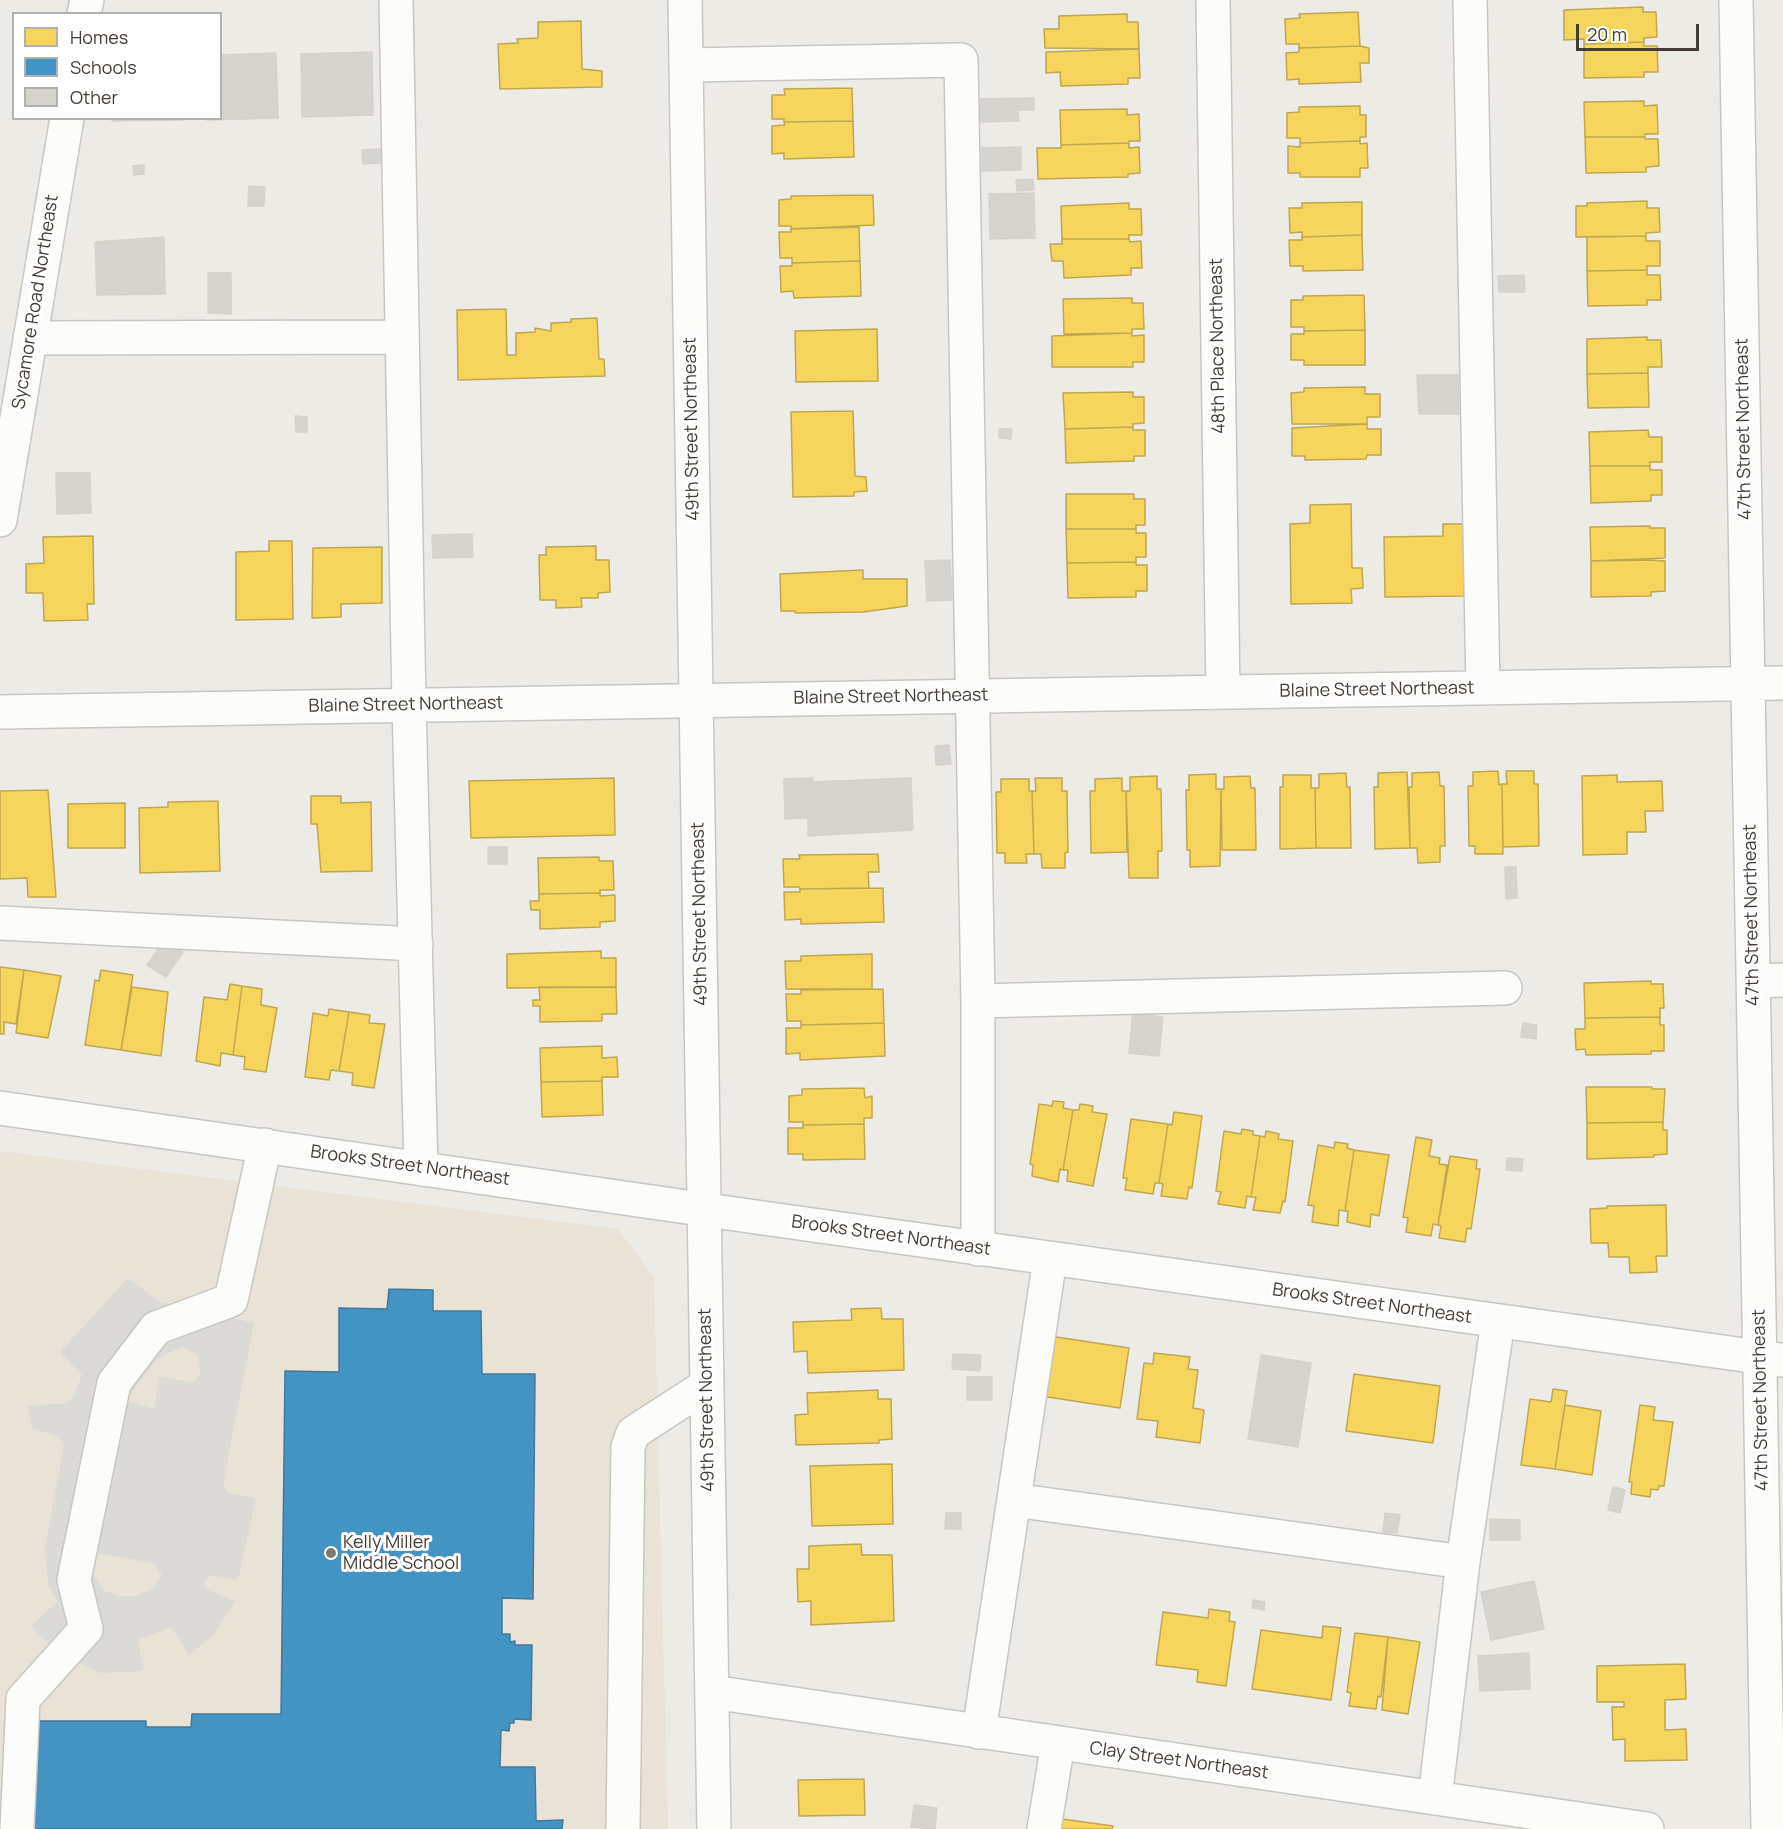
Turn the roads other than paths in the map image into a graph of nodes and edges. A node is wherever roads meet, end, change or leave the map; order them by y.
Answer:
1 (396, 0) edge
2 (685, 0) edge
3 (1213, 0) edge
4 (1470, 0) edge
5 (1737, 0) edge
6 (686, 65) junction
7 (67, 120) edge
8 (402, 337) junction
9 (30, 338) junction
10 (0, 520) edge
11 (1748, 683) junction
12 (1783, 683) edge
13 (1483, 688) junction
14 (1223, 692) junction
15 (972, 696) junction
16 (696, 700) junction
17 (409, 705) junction
18 (0, 712) edge
19 (0, 923) edge
20 (416, 944) junction
21 (1768, 980) edge
22 (1505, 988) dead end
23 (978, 1001) junction
24 (0, 1108) edge
25 (265, 1144) junction
26 (421, 1167) junction
27 (704, 1210) junction
28 (978, 1249) junction
29 (1050, 1258) junction
30 (1498, 1322) junction
31 (1772, 1359) edge
32 (707, 1385) junction
33 (1014, 1500) junction
34 (1463, 1562) junction
35 (712, 1692) junction
36 (979, 1731) junction
37 (1058, 1743) junction
38 (1435, 1798) junction
39 (1504, 1818) edge
40 (17, 1829) edge
41 (623, 1829) edge
42 (714, 1829) edge
43 (1044, 1829) edge
44 (1647, 1829) edge
45 (1768, 1829) edge

1 - 8 street
2 - 6 street, 49th Street Northeast
3 - 14 street, 48th Place Northeast
4 - 13 street
5 - 11 street, 47th Street Northeast
6 - 15 street
6 - 16 street, 49th Street Northeast
7 - 9 street, Sycamore Road Northeast
8 - 9 street
8 - 17 street
9 - 10 street, Sycamore Road Northeast
11 - 12 street, Blaine Street Northeast
11 - 13 street, Blaine Street Northeast
11 - 21 street, 47th Street Northeast
13 - 14 street, Blaine Street Northeast
14 - 15 street, Blaine Street Northeast
15 - 16 street, Blaine Street Northeast
15 - 23 street
16 - 17 street, Blaine Street Northeast
16 - 27 street, 49th Street Northeast
17 - 18 street, Blaine Street Northeast
17 - 20 street
19 - 20 street
20 - 26 street
21 - 31 street, 47th Street Northeast
22 - 23 street
23 - 28 street
24 - 25 street, Brooks Street Northeast
25 - 26 street, Brooks Street Northeast
25 - 40 street
26 - 27 street, Brooks Street Northeast
27 - 28 street, Brooks Street Northeast
27 - 32 street, 49th Street Northeast
28 - 29 street, Brooks Street Northeast
29 - 30 street, Brooks Street Northeast
29 - 33 street
30 - 31 street, Brooks Street Northeast
30 - 34 street
31 - 45 street, 47th Street Northeast
32 - 35 street, 49th Street Northeast
32 - 41 street
33 - 34 street
33 - 36 street
34 - 38 street
35 - 36 street, Clay Street Northeast
35 - 42 street, 49th Street Northeast
36 - 37 street, Clay Street Northeast
37 - 38 street, Clay Street Northeast
37 - 43 street
38 - 39 street, Clay Street Northeast
39 - 44 street, Clay Street Northeast

